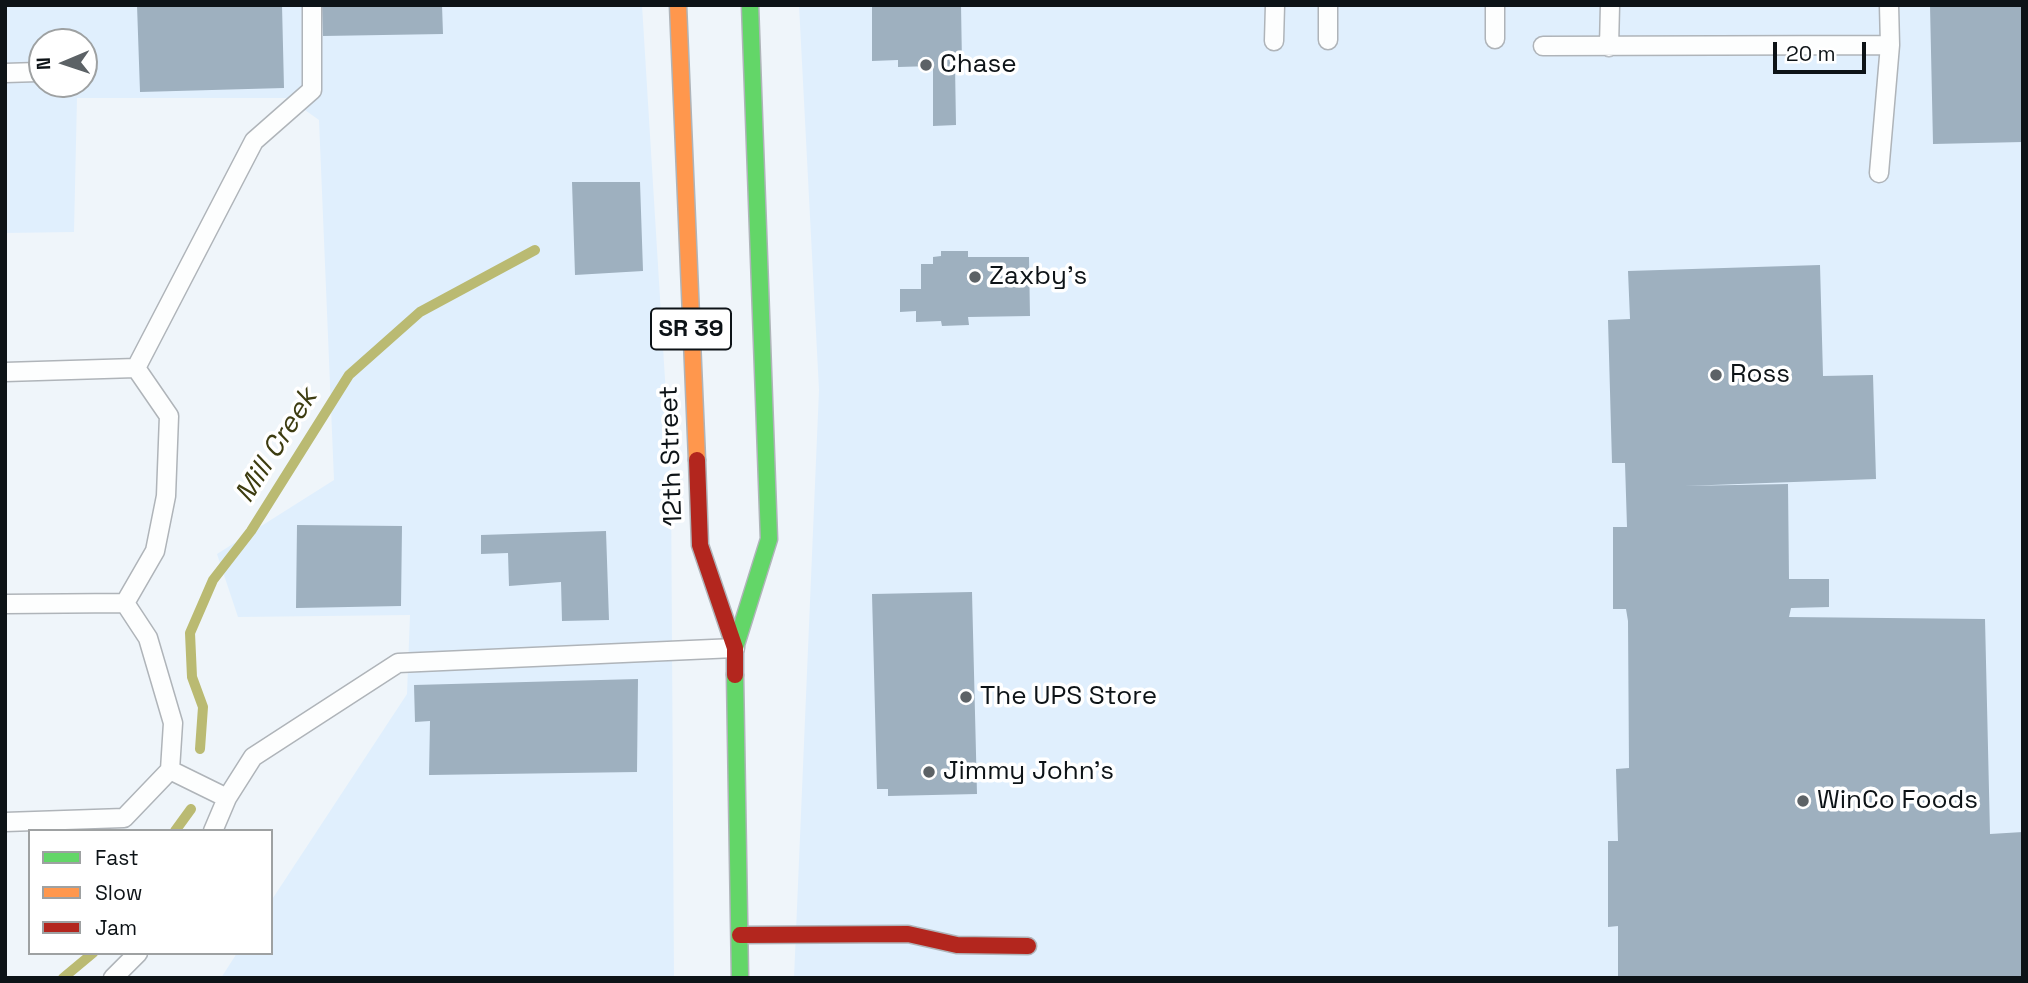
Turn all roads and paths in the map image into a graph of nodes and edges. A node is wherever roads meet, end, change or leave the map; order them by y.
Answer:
1 (312, 5) edge
2 (678, 5) edge
3 (750, 5) edge
4 (1275, 5) edge
5 (1328, 5) edge
6 (1494, 5) edge
7 (1610, 5) edge
8 (1889, 5) edge
9 (1495, 39) dead end
10 (1328, 40) dead end
11 (1274, 41) dead end
12 (1890, 45) junction
13 (1543, 46) dead end
14 (1609, 47) junction
15 (5, 72) edge
16 (28, 72) edge
17 (1879, 173) dead end
18 (136, 368) junction
19 (5, 372) edge
20 (125, 603) junction
21 (5, 604) edge
22 (735, 648) junction
23 (170, 770) junction
24 (227, 798) junction
25 (5, 822) edge
26 (214, 829) edge
27 (740, 935) junction
28 (1028, 946) dead end
29 (136, 955) edge
30 (113, 978) edge
31 (740, 978) edge

1 - 18 lane
2 - 22 main road, 12th Street / SR 39
3 - 22 main road, 12th Street / SR 39
4 - 11 lane
5 - 10 lane
6 - 9 lane
7 - 14 lane
8 - 12 lane
12 - 14 lane
12 - 17 lane
13 - 14 lane
15 - 16 lane
18 - 19 lane
18 - 20 lane
20 - 21 lane
20 - 23 lane
22 - 24 lane
22 - 27 main road, 12th Street / SR 39
23 - 24 lane
23 - 25 lane
24 - 26 lane
27 - 28 main road
27 - 31 main road, 12th Street / SR 39
29 - 30 lane

